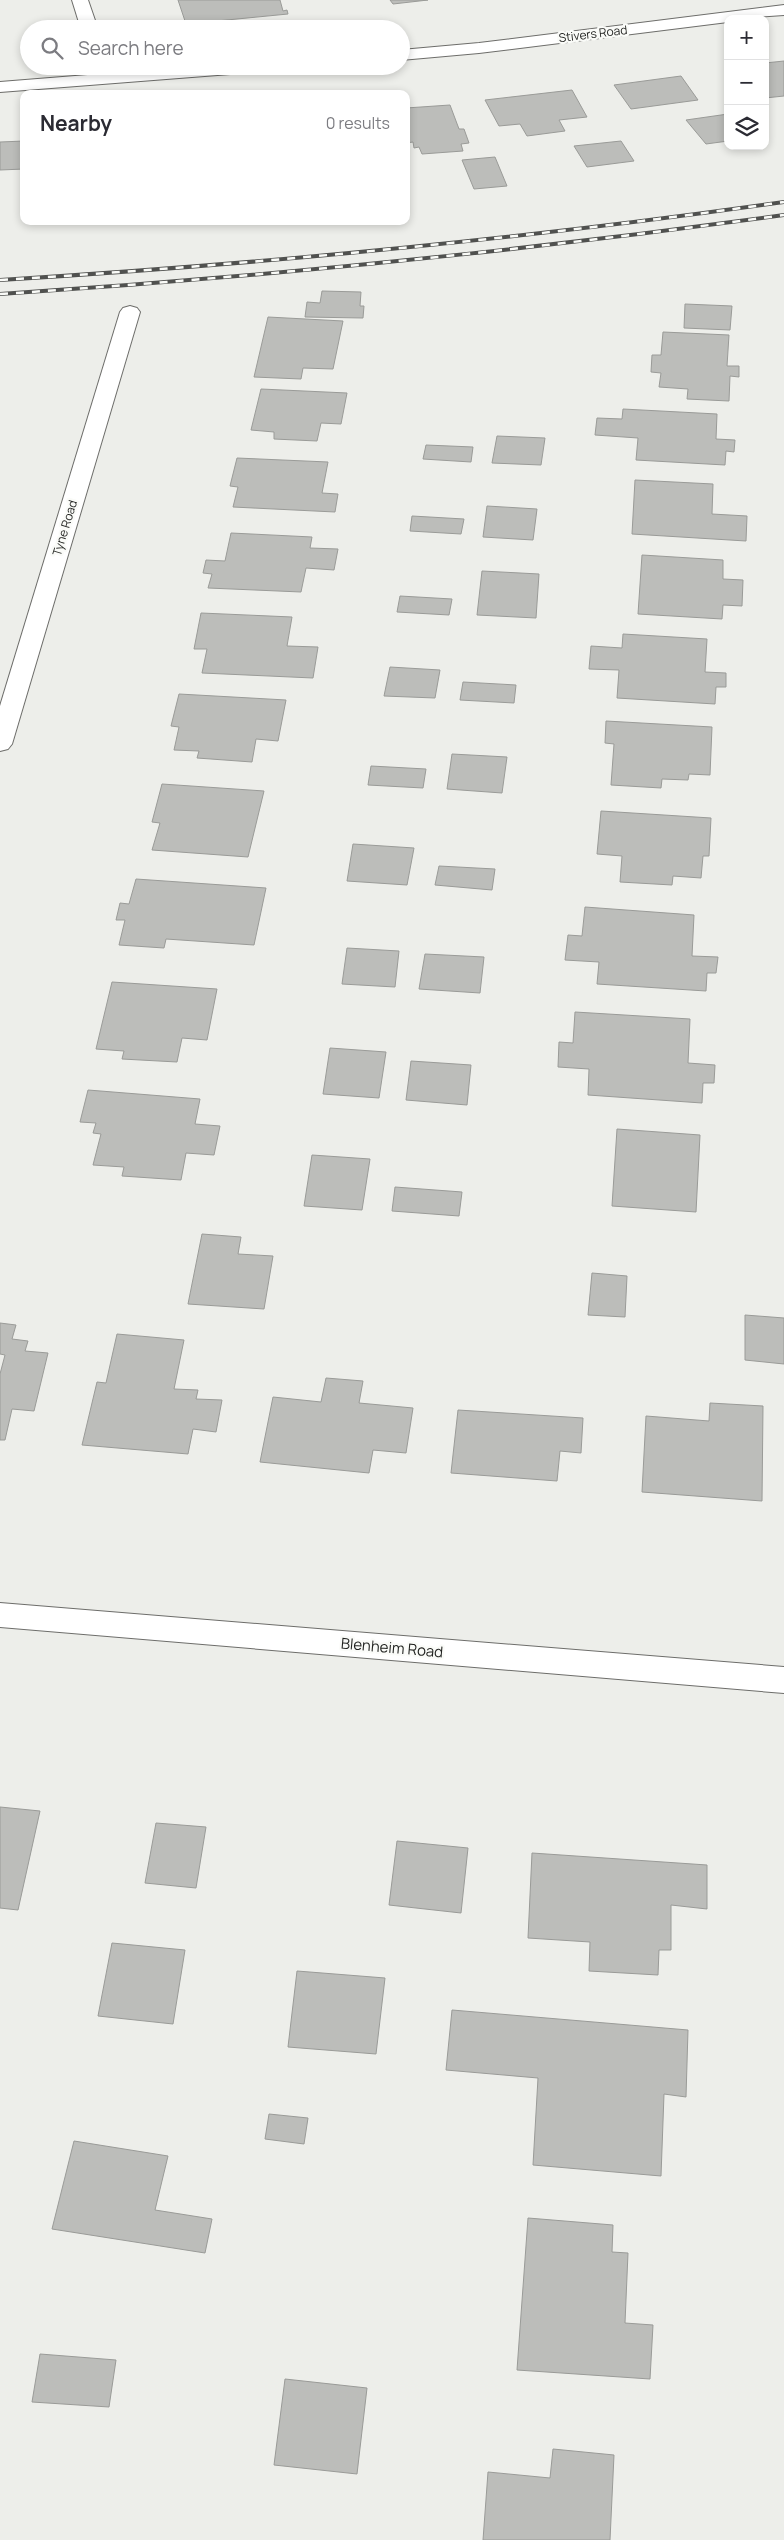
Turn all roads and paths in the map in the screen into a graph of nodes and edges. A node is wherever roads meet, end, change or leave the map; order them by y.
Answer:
1 (80, 0) edge
2 (734, 0) edge
3 (784, 10) edge
4 (745, 14) junction
5 (87, 20) edge
6 (410, 54) edge
7 (87, 75) edge
8 (0, 87) edge
9 (130, 312) dead end
10 (0, 744) edge
11 (0, 1615) edge
12 (784, 1680) edge

1 - 5 street
2 - 4 street
3 - 4 street, Stivers Road
4 - 6 street, Stivers Road
7 - 8 street
9 - 10 street, Tyne Road
11 - 12 street, Blenheim Road

